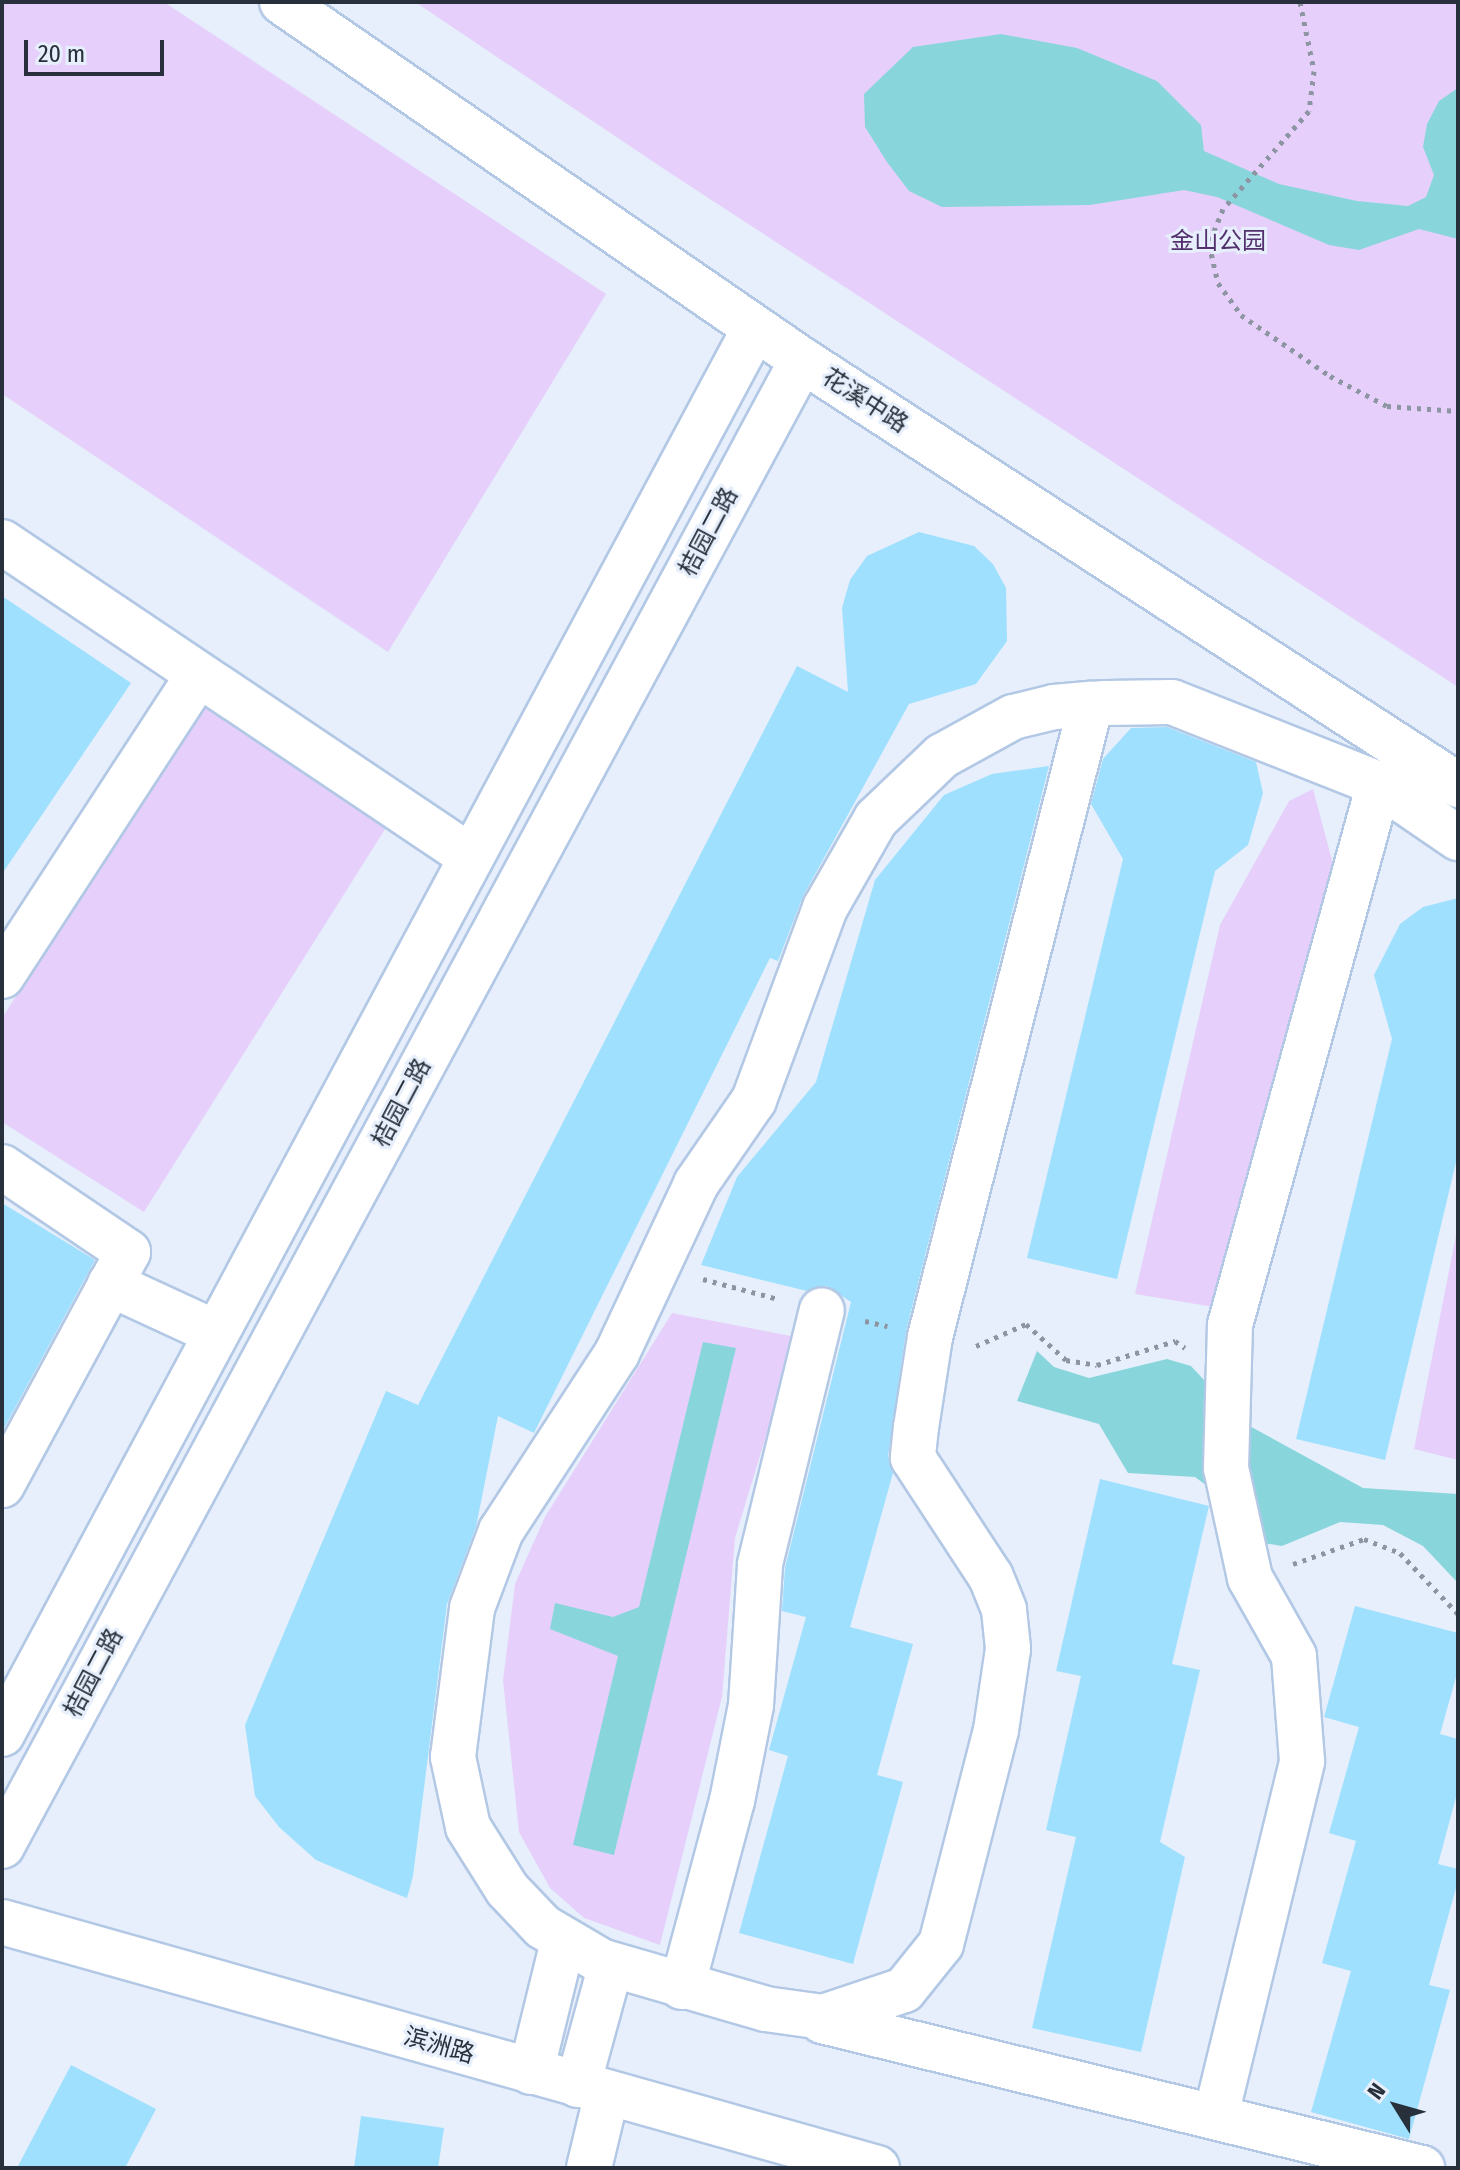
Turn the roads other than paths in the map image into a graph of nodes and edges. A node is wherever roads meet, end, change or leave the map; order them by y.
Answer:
1 (282, 2) edge
2 (755, 328) junction
3 (802, 360) junction
4 (2, 542) edge
5 (197, 677) junction
6 (1091, 704) junction
7 (1379, 784) junction
8 (1458, 785) edge
9 (1458, 838) edge
10 (471, 857) junction
11 (2, 976) edge
12 (2, 1167) edge
13 (110, 1284) junction
14 (822, 1310) dead end
15 (216, 1333) junction
16 (2, 1485) edge
17 (2, 1734) edge
18 (2, 1846) edge
19 (2, 1922) edge
20 (563, 1942) junction
21 (611, 1964) junction
22 (682, 1987) junction
23 (798, 2016) junction
24 (531, 2072) junction
25 (592, 2089) junction
26 (1216, 2115) junction
27 (589, 2168) edge
28 (877, 2168) edge
29 (1422, 2168) edge

1 - 2 street, 花溪中路
2 - 3 street, 花溪中路
2 - 10 street
3 - 8 street, 花溪中路
3 - 18 street, 桔园二路
4 - 5 street
5 - 10 street
5 - 11 street
6 - 7 street
6 - 20 street
6 - 23 street
7 - 9 street
7 - 26 street
10 - 15 street
12 - 13 street
13 - 15 street
13 - 16 street
14 - 22 street
15 - 17 street
19 - 24 street, 滨洲路
20 - 21 street
20 - 24 street
21 - 22 street
21 - 25 street
22 - 23 street
23 - 26 street
24 - 25 street, 滨洲路
25 - 27 street
25 - 28 street, 滨洲路
26 - 29 street

